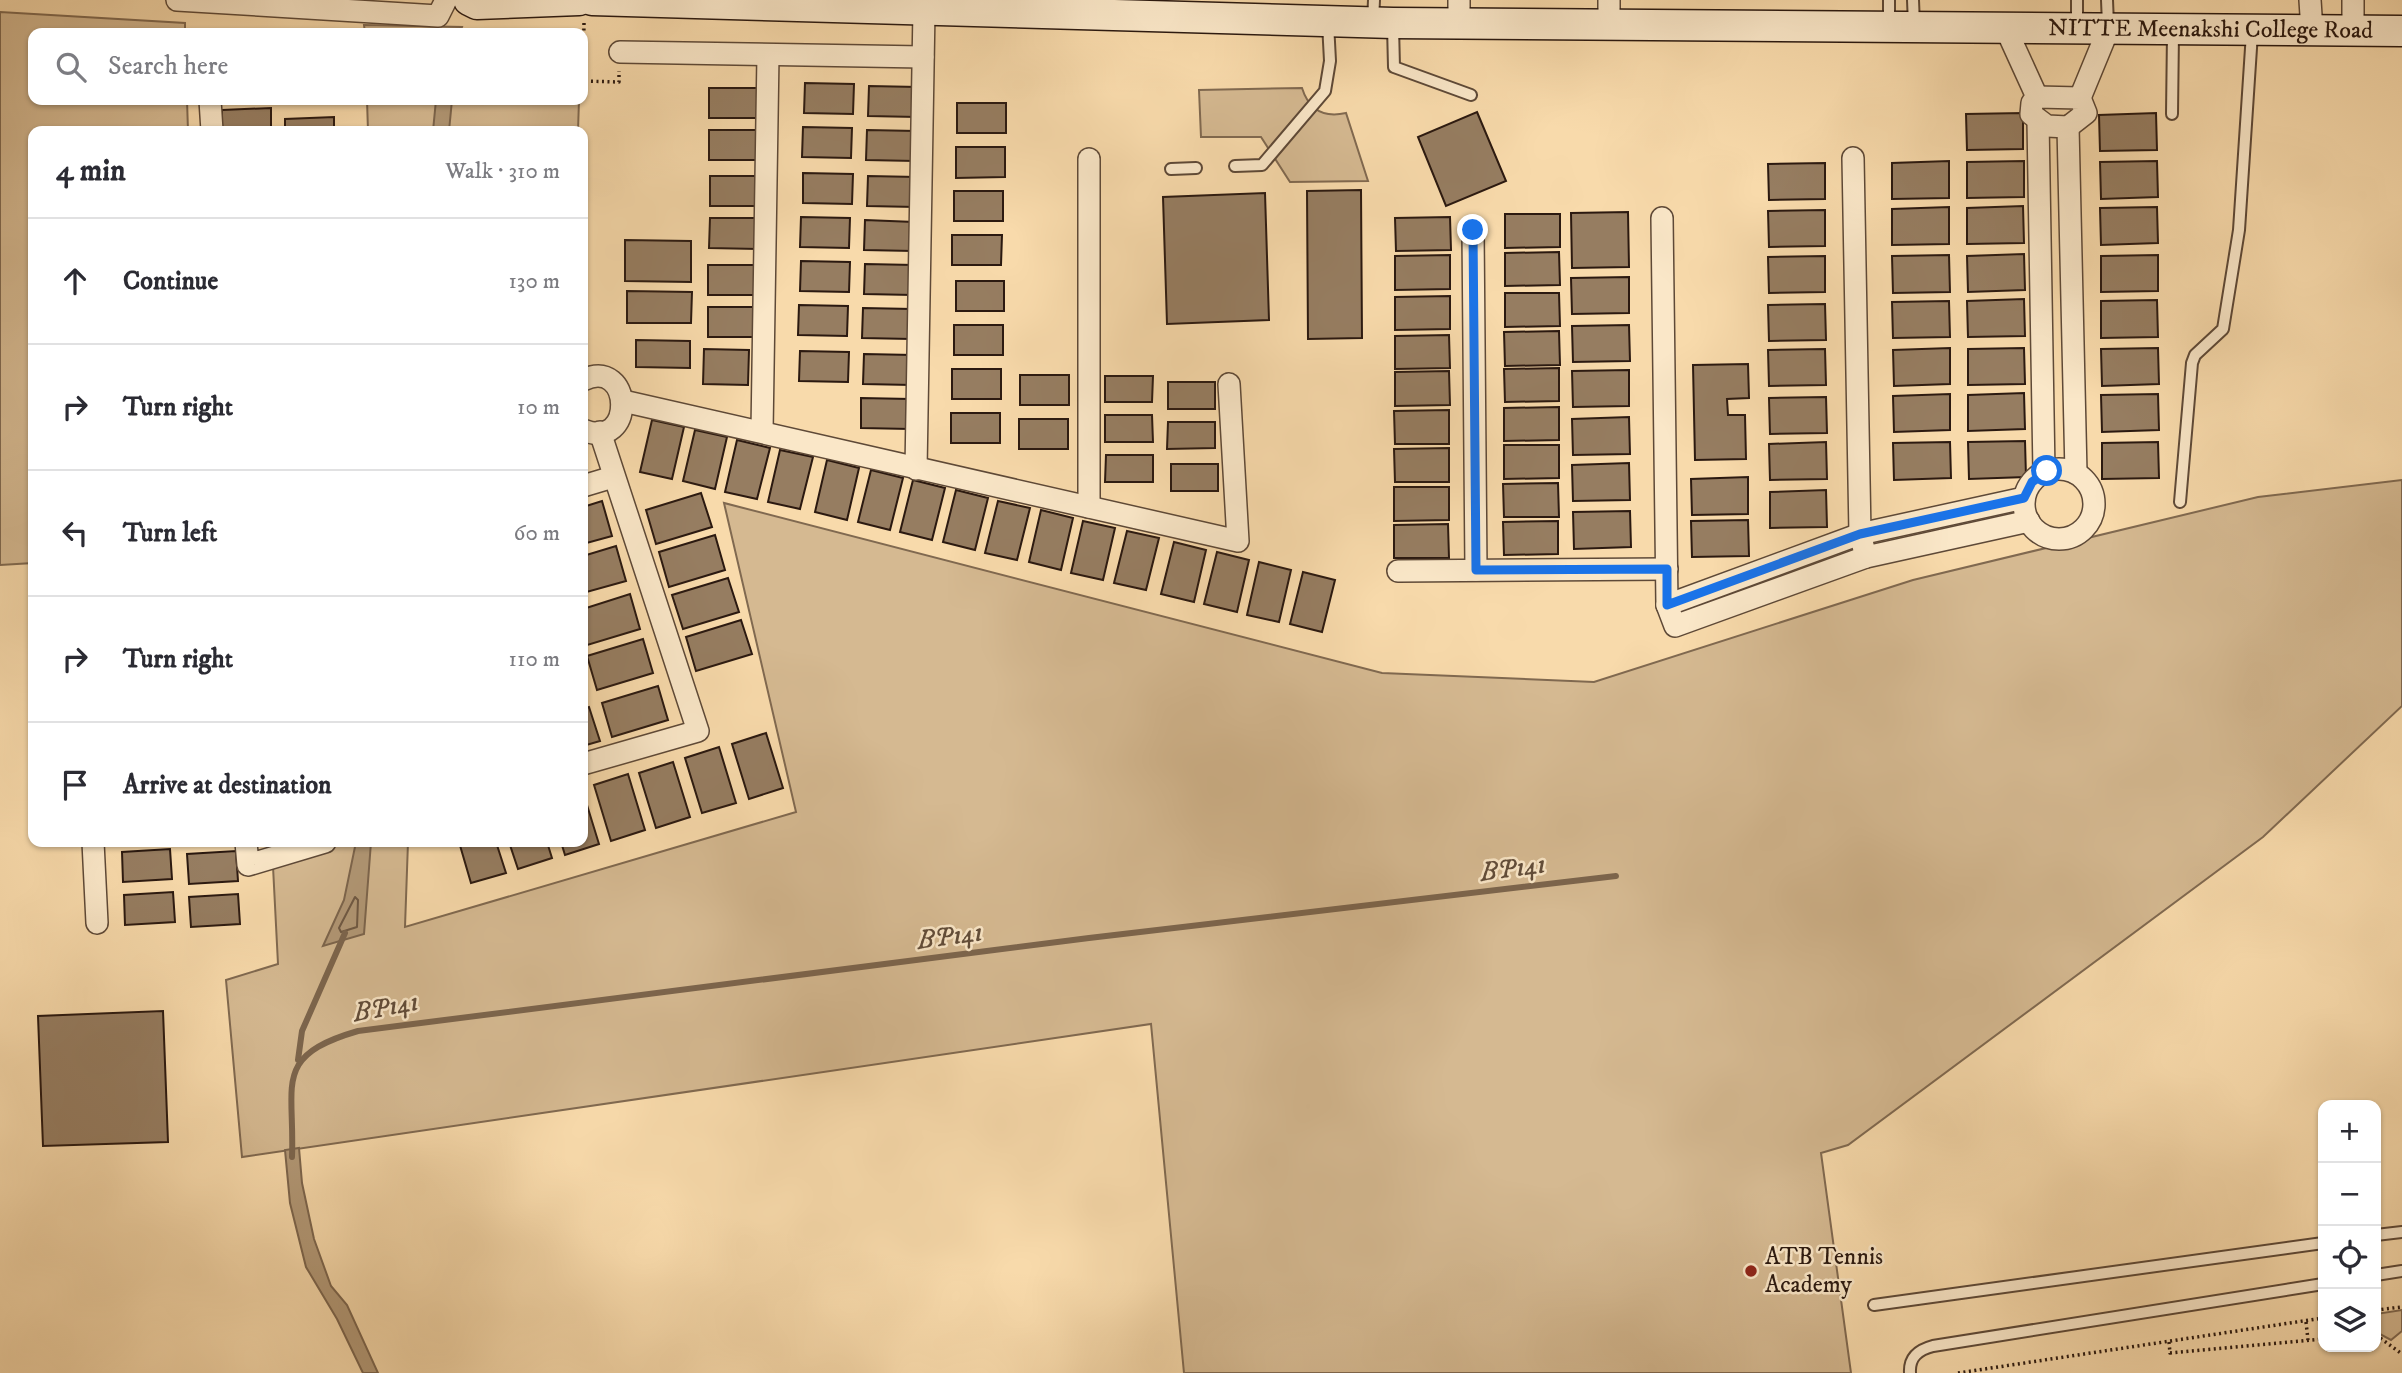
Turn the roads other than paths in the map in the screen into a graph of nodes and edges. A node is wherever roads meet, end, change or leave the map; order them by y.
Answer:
1 (177, 0) edge
2 (446, 0) edge
3 (468, 0) edge
4 (579, 0) edge
5 (592, 0) edge
6 (2107, 0) edge
7 (2310, 0) edge
8 (2353, 0) edge
9 (923, 10) junction
10 (1459, 12) edge
11 (1609, 13) edge
12 (1901, 14) edge
13 (1380, 15) edge
14 (2077, 15) edge
15 (1328, 22) junction
16 (2006, 29) junction
17 (2108, 30) junction
18 (2173, 30) junction
19 (2252, 31) junction
20 (2312, 31) junction
21 (2353, 31) junction
22 (2402, 31) edge
23 (620, 52) dead end
24 (768, 55) junction
25 (923, 57) junction
26 (1471, 95) dead end
27 (2037, 97) junction
28 (2080, 98) junction
29 (210, 105) edge
30 (2172, 114) dead end
31 (2038, 121) junction
32 (212, 126) edge
33 (2068, 127) junction
34 (1853, 158) dead end
35 (1089, 159) dead end
36 (1235, 166) dead end
37 (1196, 168) dead end
38 (1171, 169) dead end
39 (1662, 218) dead end
40 (1473, 230) dead end
41 (588, 379) edge
42 (1229, 384) dead end
43 (623, 401) junction
44 (592, 431) edge
45 (762, 432) junction
46 (916, 469) junction
47 (2044, 472) junction
48 (2076, 473) junction
49 (613, 477) junction
50 (588, 484) edge
51 (2024, 498) junction
52 (2180, 502) dead end
53 (1089, 508) junction
54 (2028, 521) junction
55 (1860, 534) junction
56 (1866, 557) junction
57 (1667, 569) junction
58 (1398, 570) dead end
59 (1476, 570) junction
60 (1667, 605) junction
61 (588, 763) edge
62 (93, 847) edge
63 (246, 847) edge
64 (308, 847) edge
65 (97, 923) dead end
66 (2402, 1232) edge
67 (2381, 1234) edge
68 (2318, 1244) edge
69 (2402, 1271) edge
70 (2381, 1274) edge
71 (2318, 1285) edge
72 (1874, 1305) dead end
73 (1910, 1373) edge

1 - 2 street
3 - 4 street
5 - 9 street, NITTE Meenakshi College Road
6 - 17 lane
7 - 20 street
8 - 21 street
9 - 15 street, NITTE Meenakshi College Road
9 - 25 street
10 - 11 street, NITTE Meenakshi College Road
10 - 13 street, NITTE Meenakshi College Road
11 - 12 street, NITTE Meenakshi College Road
12 - 16 street, NITTE Meenakshi College Road
13 - 15 street, NITTE Meenakshi College Road
13 - 26 lane
14 - 16 street, NITTE Meenakshi College Road
14 - 17 street, NITTE Meenakshi College Road
15 - 36 lane
16 - 27 street
17 - 18 street, NITTE Meenakshi College Road
17 - 28 street
18 - 19 street, NITTE Meenakshi College Road
18 - 30 lane
19 - 20 street, NITTE Meenakshi College Road
19 - 52 lane
20 - 21 street, NITTE Meenakshi College Road
21 - 22 street, NITTE Meenakshi College Road
23 - 24 street
24 - 25 street
24 - 45 street
25 - 46 street
27 - 28 street
27 - 31 street
28 - 33 street
29 - 32 street
31 - 33 street
31 - 47 street
33 - 48 street
34 - 55 street
35 - 53 street
37 - 38 lane
39 - 57 street
40 - 59 street
41 - 43 street
42 - 53 street
43 - 44 street
43 - 45 street
44 - 49 street
45 - 46 street
46 - 53 street
47 - 48 street
47 - 51 street
48 - 54 street
49 - 50 street
49 - 61 street
51 - 54 street
51 - 55 street
54 - 56 street
55 - 56 street
55 - 60 street
56 - 60 street
57 - 59 street
57 - 60 street
58 - 59 street
62 - 65 street
63 - 64 street
66 - 67 lane
68 - 72 lane
69 - 70 lane
71 - 73 lane

